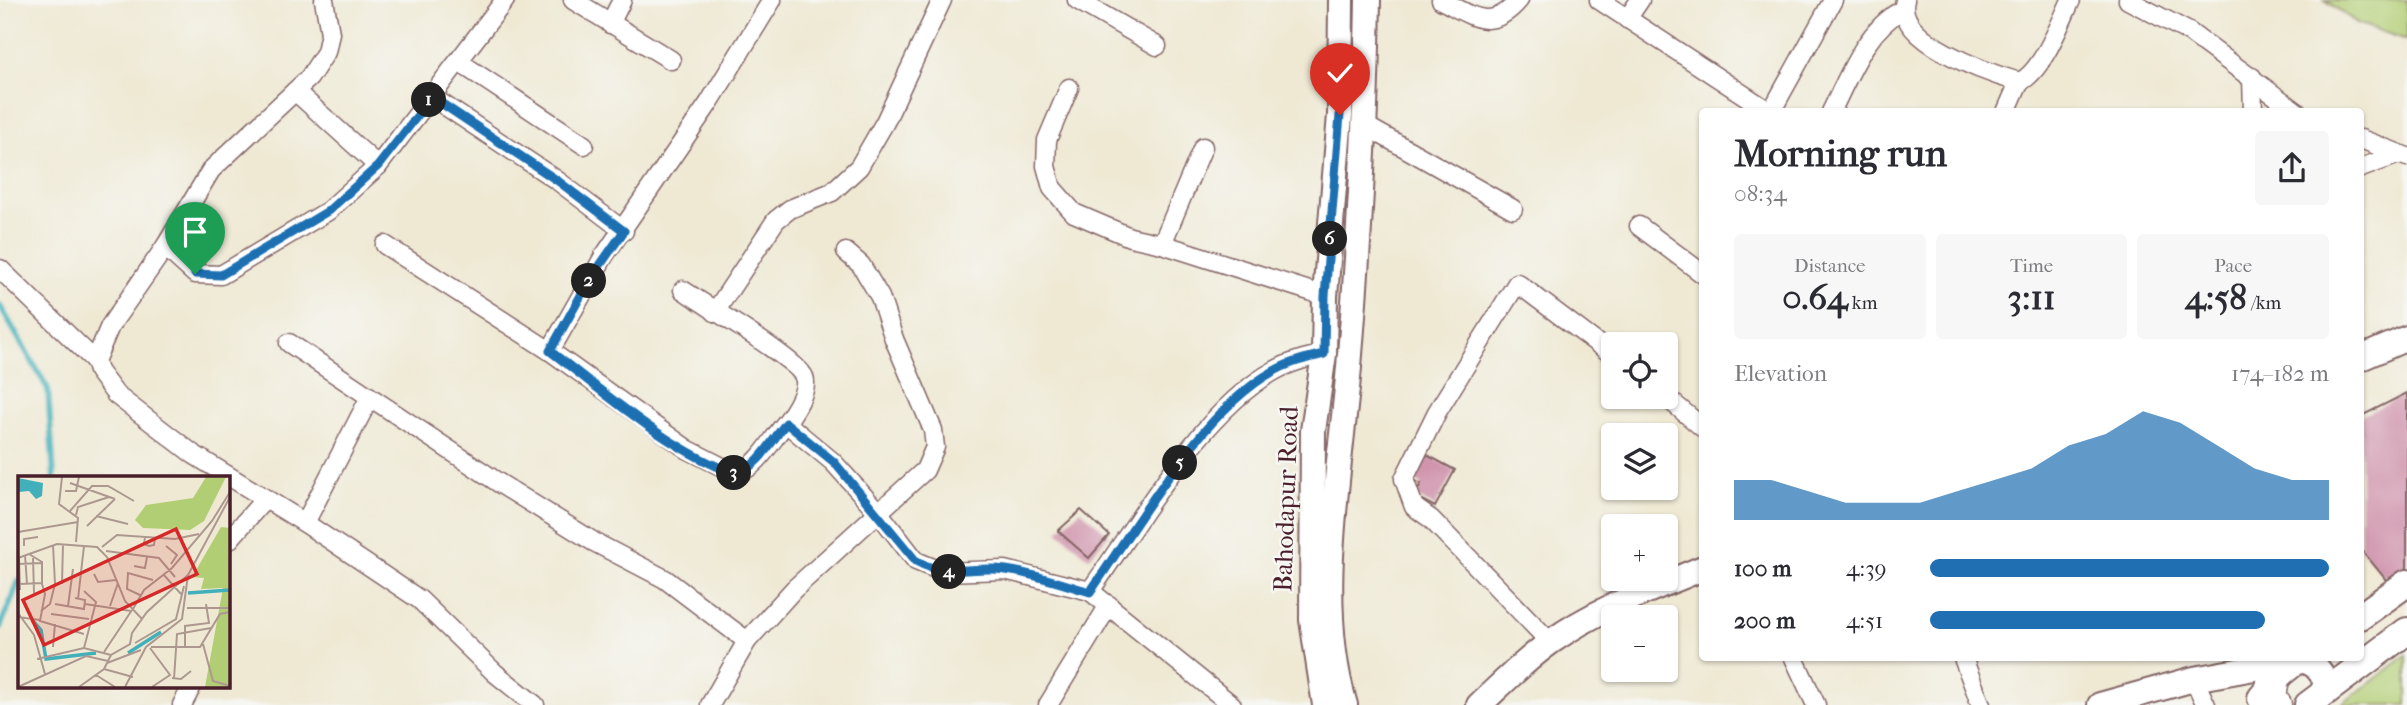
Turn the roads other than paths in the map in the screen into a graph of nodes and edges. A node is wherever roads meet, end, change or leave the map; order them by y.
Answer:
1 (324, 0) edge
2 (505, 0) edge
3 (573, 0) edge
4 (622, 0) edge
5 (772, 0) edge
6 (942, 0) edge
7 (1077, 0) edge
8 (1341, 0) edge
9 (1368, 0) edge
10 (1441, 0) edge
11 (1519, 0) edge
12 (1600, 0) edge
13 (1640, 0) edge
14 (1833, 0) edge
15 (2071, 0) edge
16 (2128, 0) edge
17 (1904, 4) edge
18 (1627, 19) junction
19 (610, 24) junction
20 (1157, 46) dead end
21 (671, 60) dead end
22 (459, 62) junction
23 (2252, 78) junction
24 (2019, 82) junction
25 (1069, 88) dead end
26 (295, 91) junction
27 (432, 97) junction
28 (1765, 108) edge
29 (1773, 108) edge
30 (1833, 108) edge
31 (2008, 108) edge
32 (2253, 108) edge
33 (2292, 108) edge
34 (1366, 125) junction
35 (2364, 140) edge
36 (584, 145) dead end
37 (1203, 147) dead end
38 (2403, 155) edge
39 (378, 166) junction
40 (2364, 167) edge
41 (1513, 209) dead end
42 (1639, 226) dead end
43 (624, 231) junction
44 (1162, 244) junction
45 (385, 245) dead end
46 (165, 247) junction
47 (846, 252) dead end
48 (0, 269) edge
49 (1699, 271) edge
50 (682, 290) dead end
51 (1325, 296) junction
52 (715, 312) junction
53 (2407, 338) edge
54 (289, 343) dead end
55 (1601, 346) edge
56 (550, 351) junction
57 (1324, 354) junction
58 (2364, 357) edge
59 (95, 361) junction
60 (370, 397) junction
61 (1678, 407) edge
62 (786, 423) junction
63 (1699, 425) edge
64 (227, 476) edge
65 (229, 477) edge
66 (264, 500) junction
67 (879, 513) junction
68 (305, 523) junction
69 (229, 540) edge
70 (1699, 570) edge
71 (2407, 583) edge
72 (1090, 592) junction
73 (1109, 605) junction
74 (2364, 614) edge
75 (2407, 631) edge
76 (747, 641) junction
77 (1550, 642) junction
78 (1795, 661) edge
79 (1964, 661) edge
80 (2288, 661) edge
81 (2296, 661) edge
82 (2309, 661) edge
83 (2194, 680) junction
84 (191, 688) edge
85 (2268, 698) edge
86 (2315, 700) edge
87 (182, 705) edge
88 (535, 705) edge
89 (710, 705) edge
90 (1048, 705) edge
91 (1232, 705) edge
92 (1325, 705) edge
93 (1345, 705) edge
94 (1479, 705) edge
95 (1816, 705) edge
96 (1980, 705) edge
97 (2099, 705) edge
98 (2206, 705) edge

1 - 26 street
2 - 22 street
3 - 19 street
4 - 19 street
5 - 43 street
6 - 52 street
7 - 20 street
8 - 51 main road, Bahodapur Road
9 - 34 main road
10 - 11 street
12 - 18 street
13 - 18 street
14 - 29 street
15 - 24 street
16 - 23 street
17 - 24 street
17 - 30 street
18 - 28 street
19 - 21 street
22 - 27 street
22 - 36 street
23 - 32 street
23 - 33 street
24 - 31 street
25 - 44 street
26 - 39 street
26 - 46 street
27 - 39 street
27 - 43 street
34 - 41 street
34 - 93 main road
35 - 38 street
37 - 44 street
38 - 40 street
39 - 46 street
42 - 49 street
43 - 56 street
44 - 51 street
45 - 56 street
46 - 59 street
47 - 67 street
48 - 59 street
50 - 52 street
51 - 57 main road, Bahodapur Road
52 - 62 street
53 - 58 main road
54 - 60 street
55 - 77 street
56 - 62 street
57 - 72 street
57 - 92 main road, Bahodapur Road
59 - 64 street
60 - 68 street
60 - 76 street
61 - 63 street
62 - 67 street
65 - 66 street
66 - 68 street
66 - 69 street
67 - 72 street
67 - 76 street
68 - 88 street
70 - 77 main road
71 - 74 main road
72 - 73 street
73 - 90 street
73 - 91 street
75 - 86 main road
76 - 89 street
77 - 94 main road
78 - 95 street
79 - 96 street
80 - 83 main road
81 - 85 main road
82 - 86 main road
83 - 97 main road
83 - 98 street
84 - 87 street

